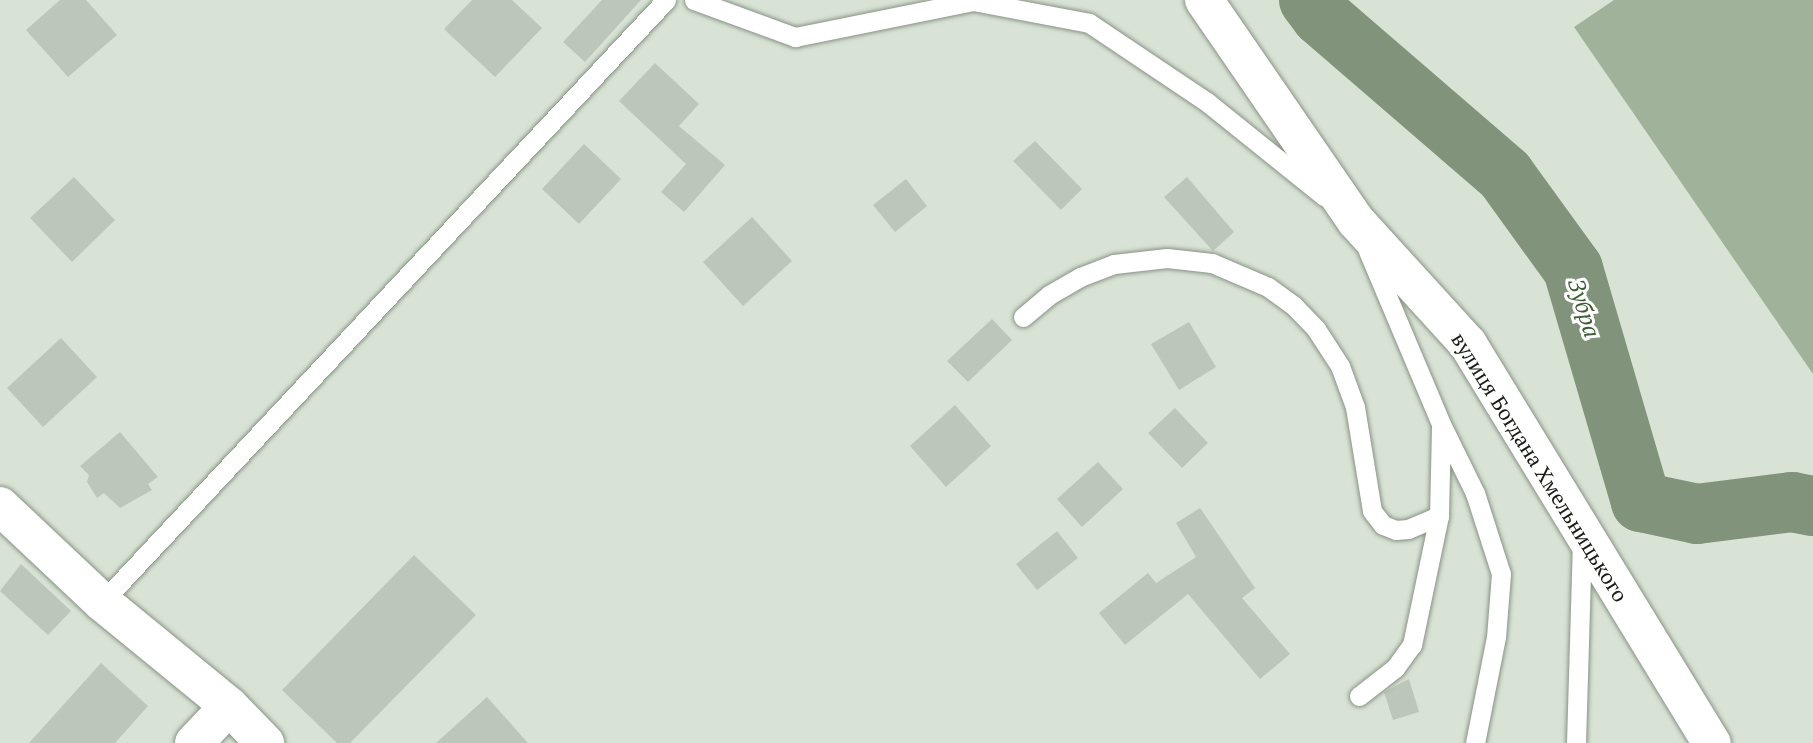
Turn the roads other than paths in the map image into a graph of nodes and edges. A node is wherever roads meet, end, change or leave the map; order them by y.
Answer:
1 (666, 0) edge
2 (694, 0) edge
3 (1204, 0) edge
4 (1356, 221) junction
5 (1023, 317) dead end
6 (1441, 424) junction
7 (0, 506) edge
8 (1439, 516) junction
9 (1582, 531) junction
10 (102, 602) junction
11 (1359, 696) dead end
12 (229, 706) junction
13 (194, 743) edge
14 (265, 743) edge
15 (1475, 743) edge
16 (1576, 743) edge
17 (1712, 743) edge

1 - 10 lane
2 - 4 lane
3 - 4 street, вулиця Богдана Хмельницького
4 - 6 lane
4 - 9 street, вулиця Богдана Хмельницького
5 - 8 lane
6 - 8 lane
6 - 15 lane
7 - 10 street
8 - 11 lane
9 - 16 lane
9 - 17 street, вулиця Богдана Хмельницького
10 - 12 street
12 - 13 street
12 - 14 street

